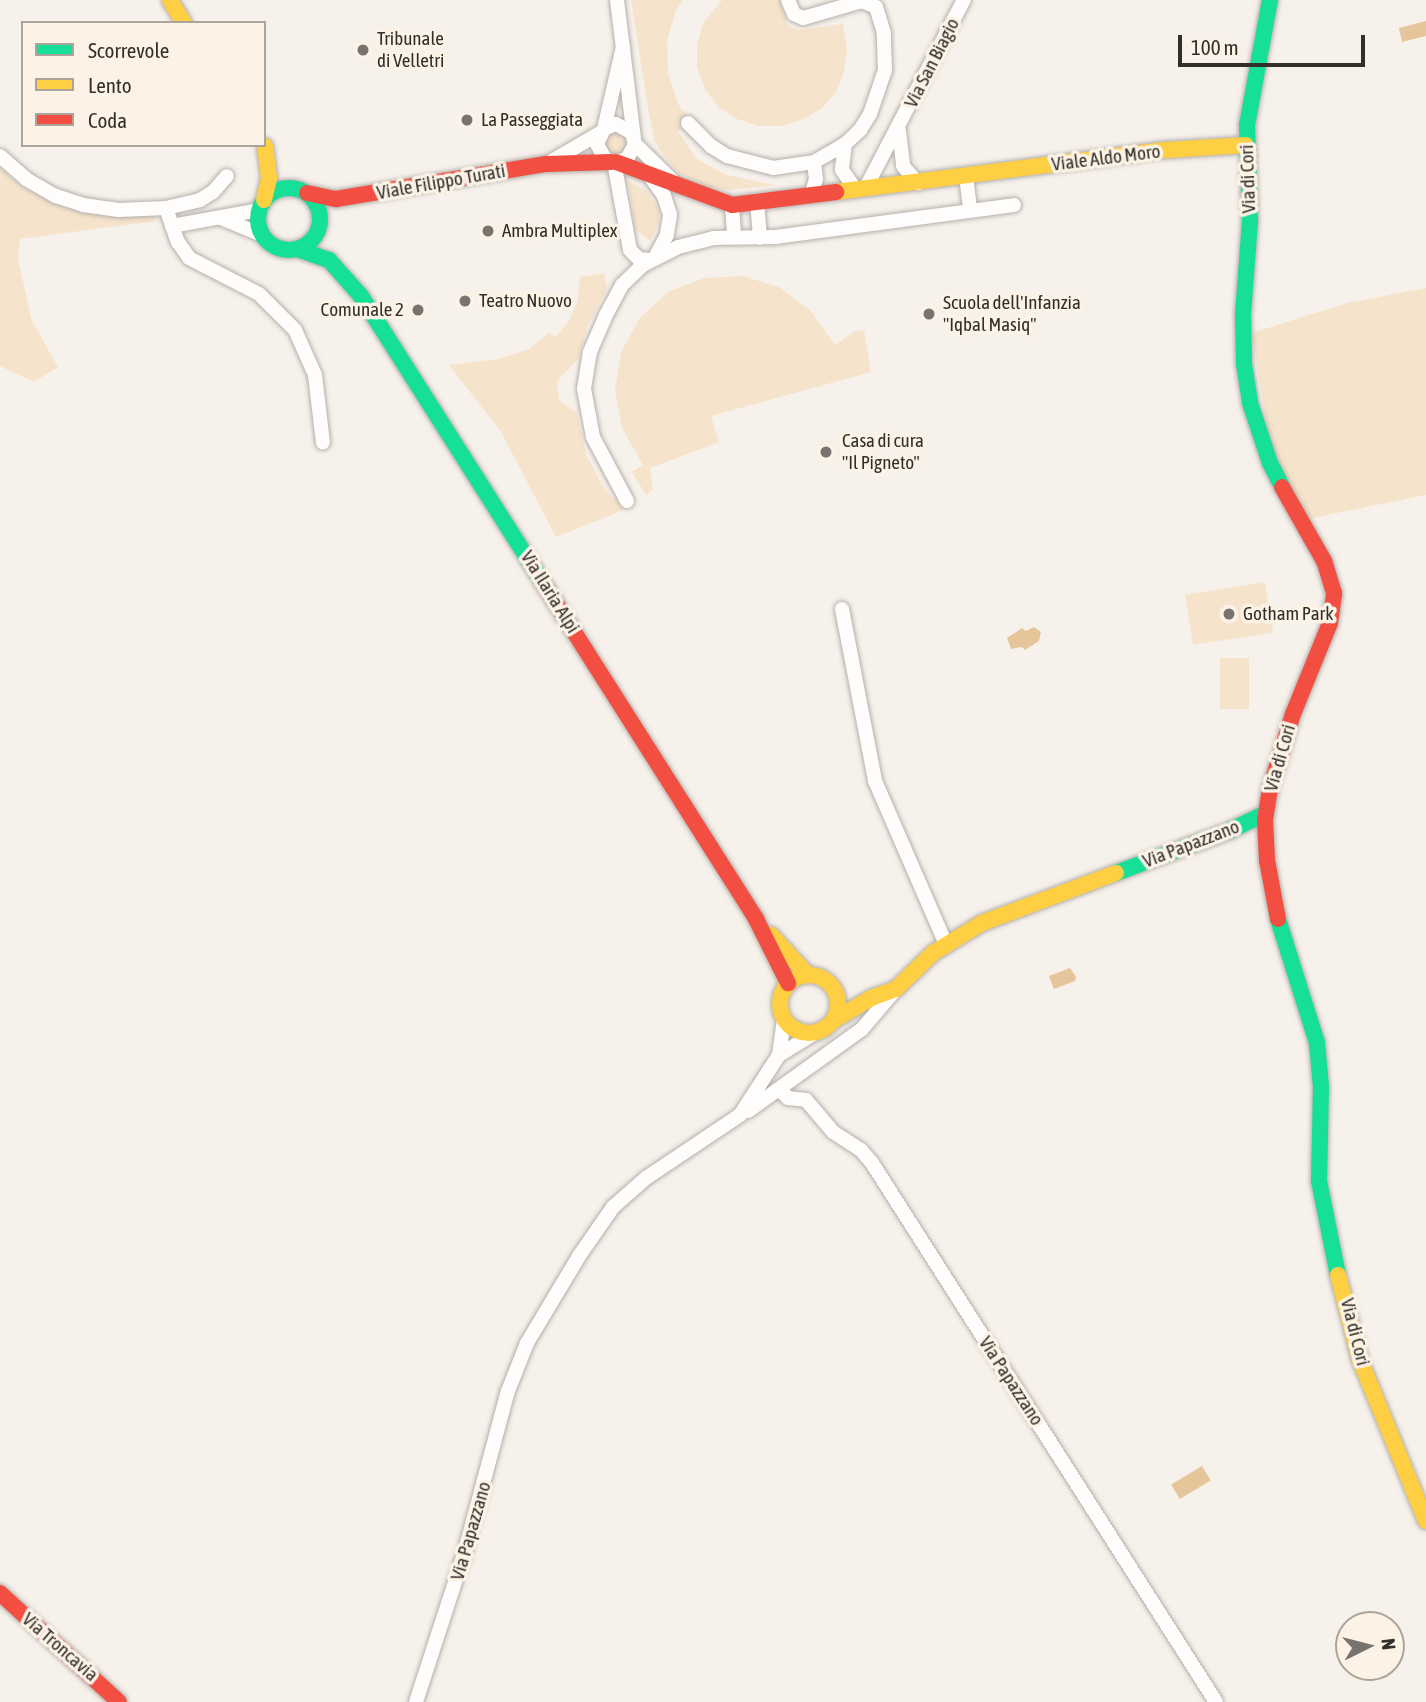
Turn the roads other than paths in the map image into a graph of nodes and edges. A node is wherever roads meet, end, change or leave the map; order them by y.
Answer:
1 (170, 0) edge
2 (609, 0) edge
3 (617, 0) edge
4 (788, 0) edge
5 (964, 0) edge
6 (1270, 0) edge
7 (183, 21) edge
8 (621, 29) junction
9 (623, 47) junction
10 (688, 123) dead end
11 (900, 125) junction
12 (602, 131) junction
13 (635, 141) junction
14 (845, 144) junction
15 (1246, 145) junction
16 (264, 147) edge
17 (265, 147) edge
18 (0, 156) edge
19 (614, 162) junction
20 (814, 162) junction
21 (546, 164) junction
22 (649, 175) junction
23 (227, 176) dead end
24 (966, 176) junction
25 (918, 183) junction
26 (678, 186) junction
27 (860, 190) junction
28 (302, 191) junction
29 (811, 196) junction
30 (336, 199) junction
31 (757, 202) junction
32 (261, 205) junction
33 (732, 205) junction
34 (1014, 205) dead end
35 (166, 208) junction
36 (970, 211) junction
37 (219, 218) junction
38 (320, 220) junction
39 (172, 226) junction
40 (262, 235) junction
41 (734, 237) junction
42 (760, 238) junction
43 (297, 249) junction
44 (652, 259) junction
45 (339, 269) junction
46 (323, 443) dead end
47 (627, 501) dead end
48 (842, 610) dead end
49 (1266, 813) junction
50 (756, 919) junction
51 (946, 944) junction
52 (808, 975) junction
53 (828, 982) junction
54 (789, 983) junction
55 (896, 989) junction
56 (871, 998) junction
57 (784, 1020) junction
58 (834, 1020) junction
59 (815, 1033) junction
60 (779, 1055) junction
61 (780, 1090) junction
62 (740, 1115) junction
63 (1426, 1521) edge
64 (0, 1593) edge
65 (119, 1702) edge
66 (416, 1702) edge
67 (1216, 1702) edge

1 - 7 street
2 - 8 street
3 - 8 street
4 - 14 street
5 - 11 street, Via San Biagio
6 - 15 street, Via di Cori
8 - 9 street
9 - 12 street
9 - 13 street
10 - 20 street
11 - 25 street, Via San Biagio
11 - 27 street, Via San Biagio
12 - 13 street
12 - 19 street
12 - 21 street, Viale Filippo Turati
13 - 19 street
13 - 26 street
14 - 20 street
14 - 27 street
15 - 24 street, Viale Aldo Moro
15 - 49 street, Via di Cori
16 - 32 street
17 - 28 street
18 - 35 street
19 - 21 street, Viale Filippo Turati
19 - 22 street
19 - 44 street
20 - 29 street
21 - 30 street, Viale Filippo Turati
22 - 26 street
22 - 44 street
23 - 35 street
24 - 25 street, Viale Aldo Moro
24 - 36 street
25 - 27 street, Viale Aldo Moro
26 - 33 street
27 - 29 street, Viale Aldo Moro
28 - 30 street, Viale Filippo Turati
28 - 32 street
28 - 38 street
29 - 31 street, Viale Aldo Moro
30 - 38 street
31 - 33 street, Viale Aldo Moro
31 - 42 street
32 - 37 street
32 - 40 street
33 - 41 street
34 - 36 street
35 - 39 street
36 - 42 street
37 - 39 street
37 - 40 street
38 - 43 street
38 - 45 street, Via Ilaria Alpi
39 - 46 street
40 - 43 street
41 - 42 street
41 - 44 street
43 - 45 street, Via Ilaria Alpi
44 - 47 street
45 - 50 street, Via Ilaria Alpi
48 - 51 street
49 - 51 street, Via Papazzano
49 - 63 street, Via di Cori
50 - 52 street, Via Ilaria Alpi
50 - 54 street, Via Ilaria Alpi
51 - 55 street, Via Papazzano
52 - 53 street
52 - 54 street
53 - 56 street
53 - 58 street
54 - 57 street
55 - 56 street, Via Papazzano
55 - 61 street, Via Papazzano
56 - 58 street, Via Papazzano
57 - 59 street
57 - 60 street, Via Papazzano
58 - 59 street
59 - 60 street, Via Papazzano
60 - 62 street, Via Papazzano
61 - 62 street, Via Papazzano
61 - 67 street, Via Papazzano
62 - 66 street, Via Papazzano
64 - 65 street, Via Troncavia

